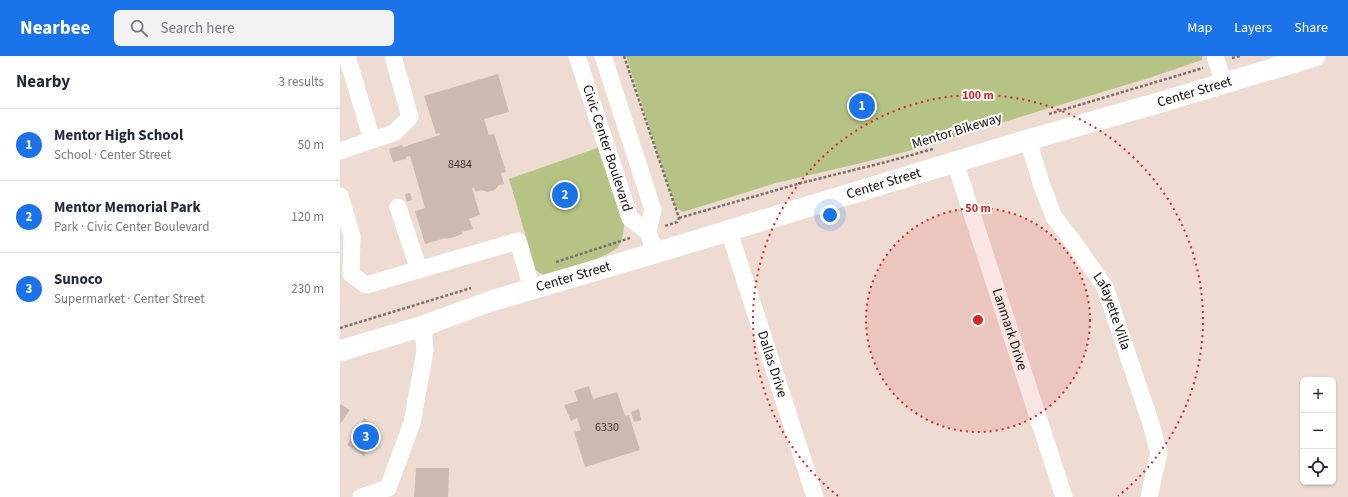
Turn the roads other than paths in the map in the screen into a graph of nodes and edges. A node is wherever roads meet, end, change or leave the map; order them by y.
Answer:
1 (347, 56) edge
2 (393, 56) edge
3 (577, 56) edge
4 (603, 56) edge
5 (1315, 56) edge
6 (1216, 60) edge
7 (1224, 84) junction
8 (372, 140) junction
9 (1028, 140) junction
10 (340, 151) edge
11 (955, 162) junction
12 (340, 196) edge
13 (398, 207) dead end
14 (729, 231) junction
15 (648, 232) junction
16 (655, 253) junction
17 (419, 270) junction
18 (532, 289) junction
19 (422, 326) junction
20 (340, 351) edge
21 (361, 497) edge
22 (816, 497) edge
23 (1064, 497) edge
24 (1149, 497) edge

1 - 8 street
2 - 8 street
3 - 15 street, Civic Center Boulevard
4 - 15 street, Civic Center Boulevard
5 - 7 main road, Center Street
6 - 7 street
7 - 9 main road, Center Street
8 - 10 street
9 - 11 main road, Center Street
9 - 24 street, Lafayette Villa
11 - 14 main road, Center Street
11 - 23 street, Lanmark Drive
12 - 17 street
13 - 17 street
14 - 16 main road, Center Street
14 - 22 street, Dallas Drive
15 - 16 street
16 - 18 main road, Center Street
17 - 18 street
18 - 19 main road, Center Street
19 - 20 main road, Center Street
19 - 21 street

